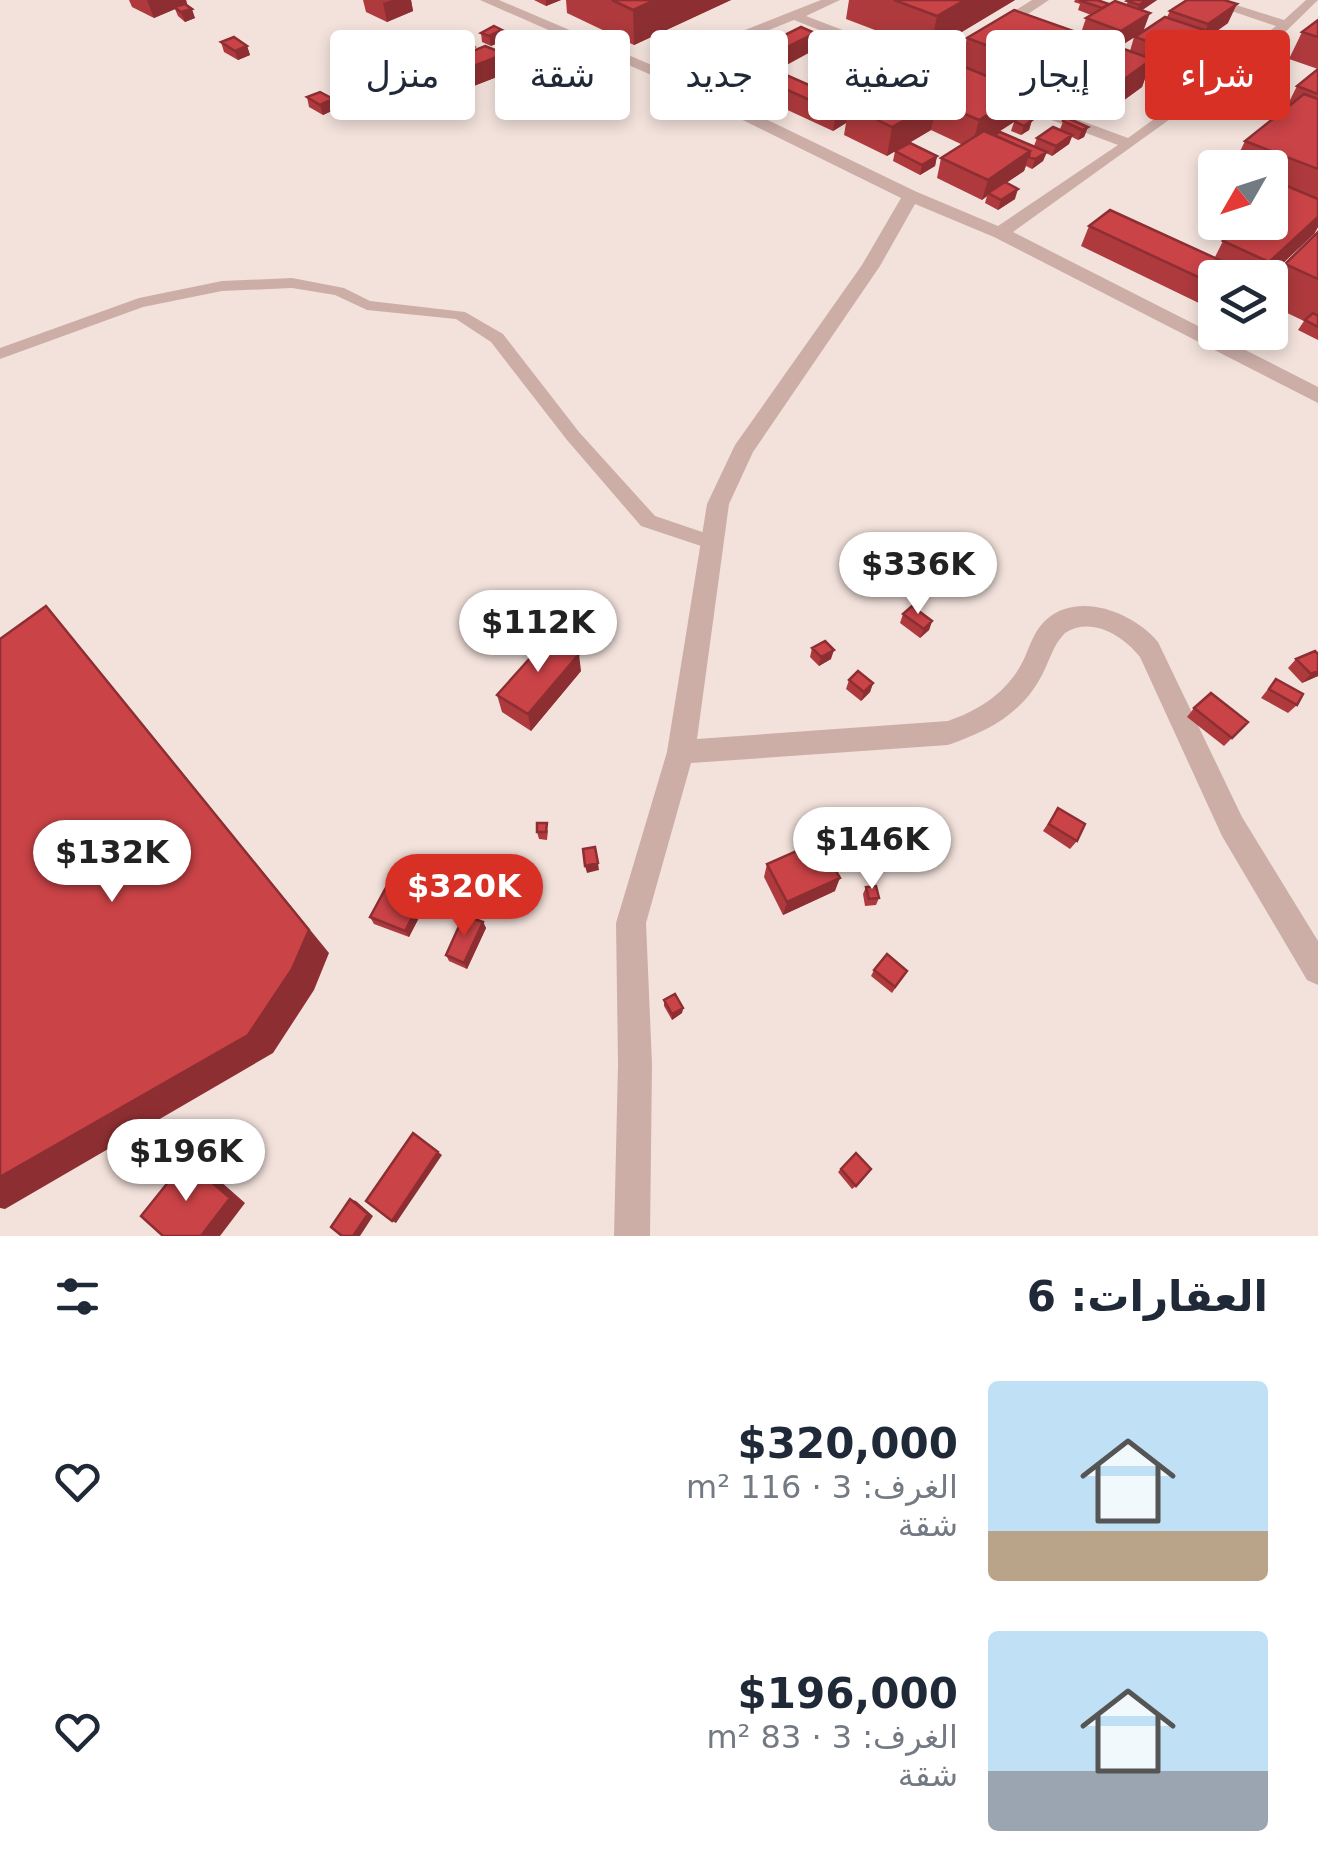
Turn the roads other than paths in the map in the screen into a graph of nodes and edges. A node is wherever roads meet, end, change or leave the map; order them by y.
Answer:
1 (487, 0) edge
2 (833, 0) edge
3 (1042, 0) edge
4 (1206, 0) edge
5 (1314, 0) edge
6 (795, 16) junction
7 (1008, 21) junction
8 (1286, 25) junction
9 (1026, 27) edge
10 (759, 30) edge
11 (830, 30) edge
12 (1280, 30) edge
13 (966, 45) edge
14 (650, 69) edge
15 (982, 89) edge
16 (755, 120) edge
17 (1163, 120) edge
18 (1130, 144) junction
19 (911, 196) junction
20 (1000, 233) junction
21 (0, 354) edge
22 (1318, 396) edge
23 (713, 543) junction
24 (681, 752) junction
25 (1318, 969) edge
26 (632, 1236) edge

1 - 14 street
2 - 6 street
3 - 7 street
4 - 8 street
5 - 8 street
6 - 10 street
6 - 11 street
7 - 9 street
7 - 13 street
8 - 12 street
15 - 18 street
16 - 19 street
17 - 18 street
18 - 20 street
19 - 20 street
19 - 23 street
20 - 22 street
21 - 23 lane
23 - 24 street
24 - 25 street
24 - 26 street

